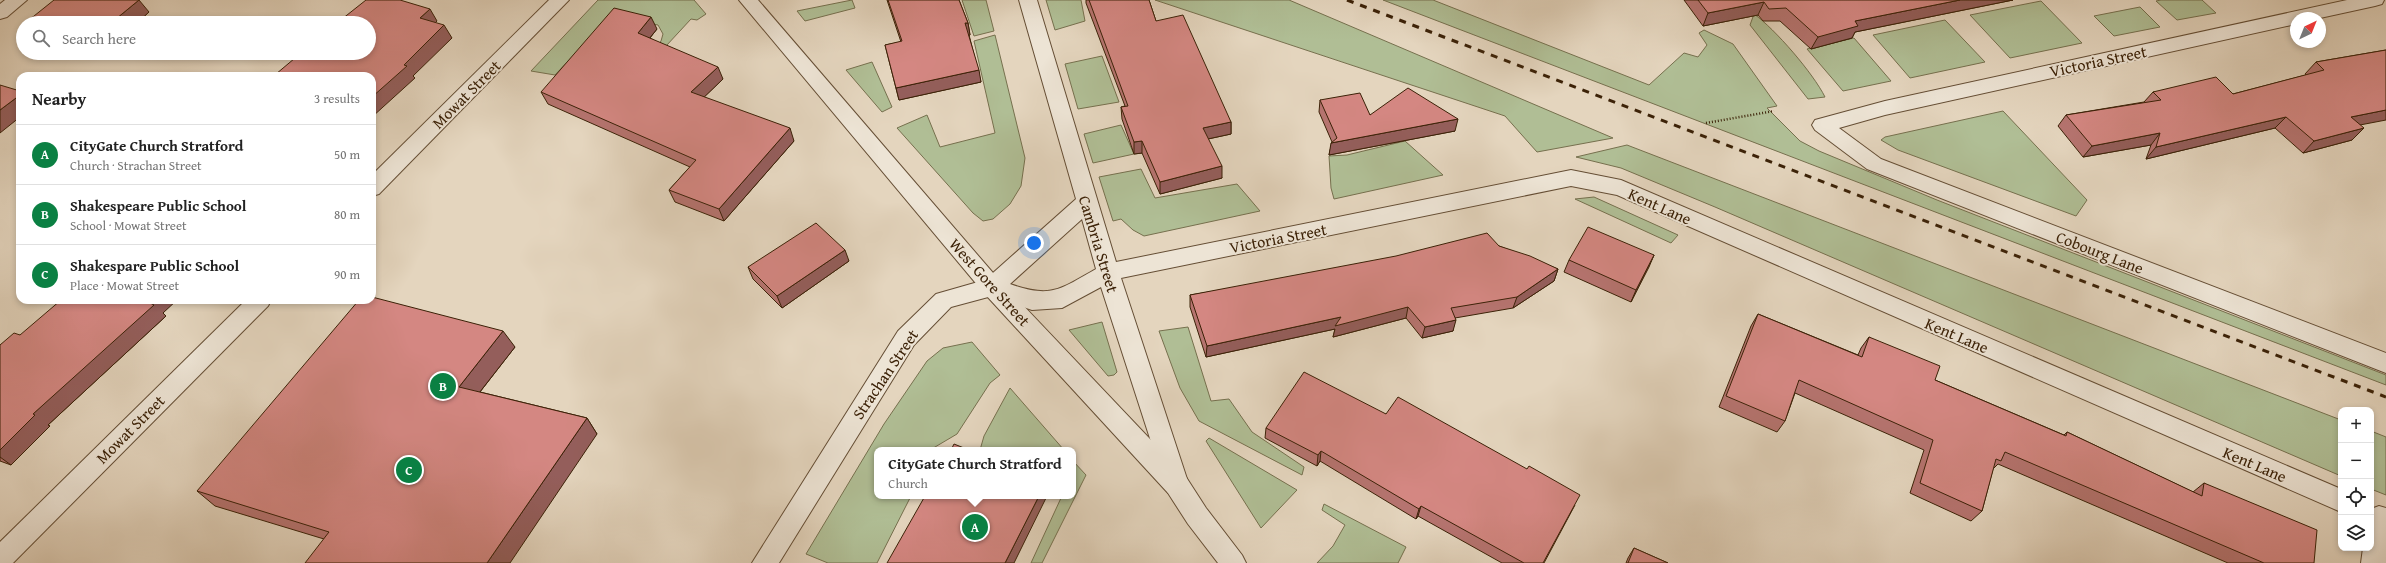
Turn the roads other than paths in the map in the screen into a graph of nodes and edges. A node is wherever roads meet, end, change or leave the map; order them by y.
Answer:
1 (18, 0) edge
2 (560, 0) edge
3 (748, 0) edge
4 (1028, 0) edge
5 (2375, 0) edge
6 (0, 14) edge
7 (1822, 125) joint
8 (1571, 178) joint
9 (376, 184) edge
10 (1087, 202) junction
11 (1109, 272) junction
12 (992, 287) junction
13 (256, 304) edge
14 (2386, 363) edge
15 (1177, 485) junction
16 (2338, 500) edge
17 (2378, 517) edge
18 (0, 559) edge
19 (765, 563) edge
20 (1233, 563) edge
21 (2374, 563) edge

1 - 6 street
2 - 9 street, Mowat Street
3 - 12 street, West Gore Street
4 - 10 street, Cambria Street
5 - 7 street, Victoria Street
7 - 14 street, Cobourg Lane
8 - 11 street, Victoria Street
8 - 16 street, Kent Lane
10 - 11 street, Cambria Street
10 - 12 street, Strachan Street
11 - 12 street, Victoria Street
11 - 15 street, Cambria Street
12 - 15 street, West Gore Street
12 - 19 street, Strachan Street
13 - 18 street, Mowat Street
15 - 20 street, West Gore Street
17 - 21 street

